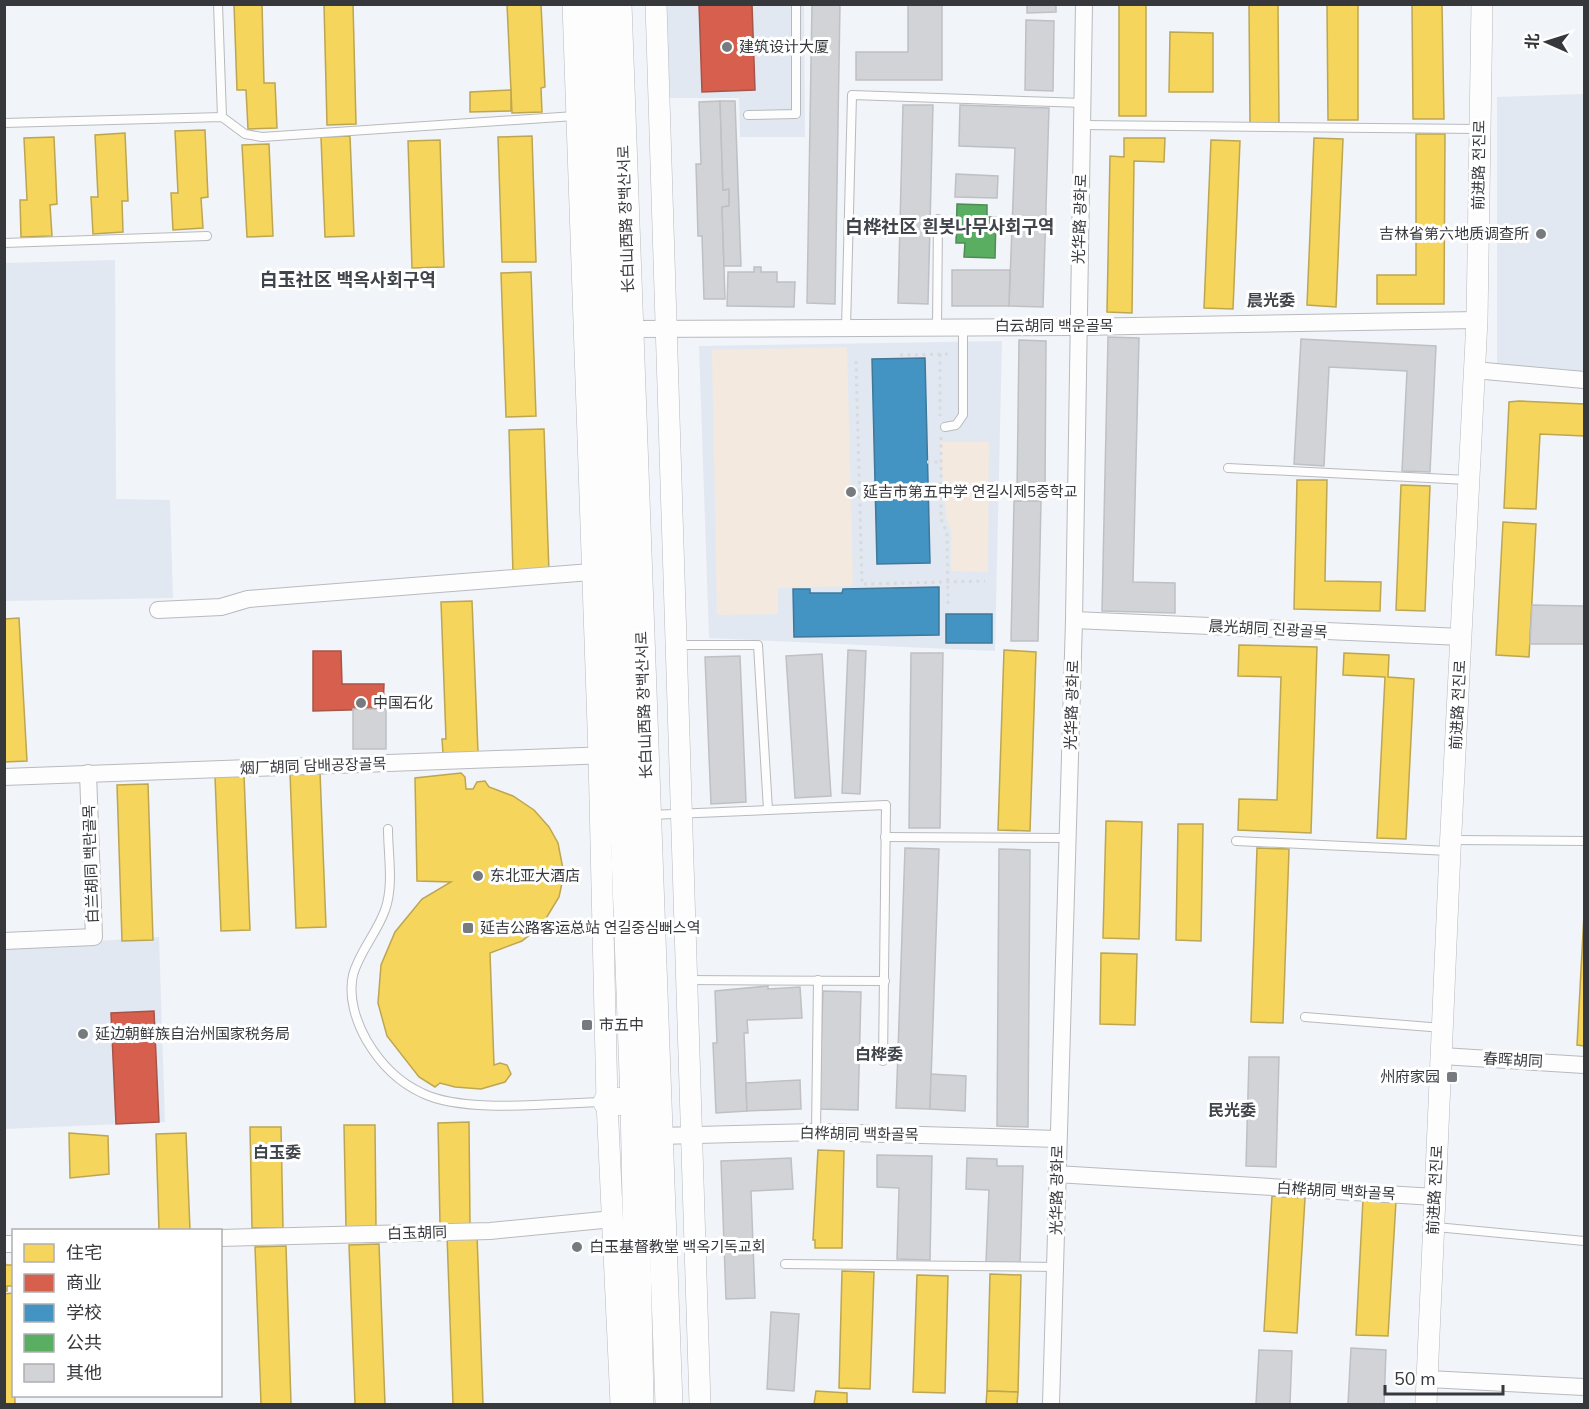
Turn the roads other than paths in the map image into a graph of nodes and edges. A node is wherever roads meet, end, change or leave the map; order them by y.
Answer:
1 (218, 4) edge
2 (573, 4) edge
3 (594, 4) edge
4 (618, 4) edge
5 (656, 4) edge
6 (796, 4) edge
7 (1084, 4) edge
8 (1482, 4) edge
9 (1084, 103) junction
10 (748, 115) dead end
11 (575, 116) junction
12 (222, 117) junction
13 (4, 123) edge
14 (1083, 124) junction
15 (1480, 129) junction
16 (938, 219) dead end
17 (207, 236) dead end
18 (4, 243) edge
19 (1477, 320) junction
20 (938, 327) junction
21 (963, 327) junction
22 (1077, 327) junction
23 (667, 328) junction
24 (846, 328) junction
25 (630, 329) junction
26 (1474, 370) junction
27 (1584, 380) edge
28 (945, 427) dead end
29 (1228, 468) dead end
30 (1469, 480) junction
31 (591, 572) junction
32 (158, 610) dead end
33 (1074, 620) junction
34 (1462, 637) junction
35 (677, 645) junction
36 (610, 755) junction
37 (88, 773) junction
38 (4, 777) edge
39 (768, 810) junction
40 (682, 814) junction
41 (648, 815) junction
42 (388, 828) dead end
43 (885, 837) junction
44 (1068, 838) junction
45 (1236, 841) dead end
46 (1584, 841) edge
47 (1450, 845) junction
48 (4, 941) edge
49 (687, 980) junction
50 (818, 980) junction
51 (885, 981) junction
52 (1305, 1017) dead end
53 (1443, 1029) junction
54 (1442, 1056) junction
55 (883, 1061) dead end
56 (1584, 1065) edge
57 (634, 1101) junction
58 (607, 1102) junction
59 (816, 1132) junction
60 (691, 1135) junction
61 (659, 1136) junction
62 (1058, 1139) junction
63 (1056, 1174) junction
64 (1435, 1197) junction
65 (613, 1219) junction
66 (1434, 1227) junction
67 (222, 1238) edge
68 (1584, 1241) edge
69 (785, 1264) dead end
70 (1056, 1267) junction
71 (1428, 1379) junction
72 (1584, 1388) edge
73 (621, 1404) edge
74 (640, 1404) edge
75 (669, 1404) edge
76 (700, 1404) edge
77 (1052, 1404) edge
78 (1426, 1404) edge

1 - 12 lane
2 - 11 street
3 - 36 main road, 长白山西路 장백산서로
4 - 25 main road, 长白山西路 장백산서로
5 - 23 street
6 - 10 lane
7 - 9 street, 光华路 광화로
8 - 15 street, 前进路 전진로
9 - 14 street, 光华路 광화로
9 - 24 lane
11 - 12 lane
11 - 31 street
12 - 13 lane
14 - 15 lane
14 - 22 street, 光华路 광화로
15 - 19 street, 前进路 전진로
16 - 20 lane
17 - 18 lane
19 - 22 street, 白云胡同 백운골목
19 - 26 street, 前进路 전진로
20 - 21 street, 白云胡同 백운골목
20 - 24 street, 白云胡同 백운골목
21 - 22 street, 白云胡同 백운골목
21 - 28 lane
22 - 33 street, 光华路 광화로
23 - 24 street, 白云胡同 백운골목
23 - 25 street, 白云胡同 백운골목
23 - 35 street
25 - 41 main road, 长白山西路 장백산서로
26 - 27 street
26 - 30 street, 前进路 전진로
29 - 30 lane
30 - 34 street, 前进路 전진로
31 - 32 street
31 - 36 street
33 - 34 street, 晨光胡同 진광골목
33 - 44 street, 光华路 광화로
34 - 47 street, 前进路 전진로
35 - 39 lane
35 - 40 street
36 - 37 street, 烟厂胡同 담배공장골목
36 - 57 main road, 长白山西路 장백산서로
36 - 58 street
37 - 38 street, 烟厂胡同 담배공장골목
37 - 48 street, 白兰胡同 백란골목
39 - 40 lane
39 - 43 lane
40 - 41 lane
40 - 49 street
41 - 61 main road, 长白山西路 장백산서로
42 - 58 lane
43 - 44 lane
43 - 51 lane
44 - 62 street, 光华路 광화로
45 - 47 lane
46 - 47 lane
47 - 53 street, 前进路 전진로
49 - 50 lane
49 - 60 street
50 - 51 lane
50 - 59 lane
51 - 55 lane
52 - 53 lane
53 - 54 street, 前进路 전진로
54 - 56 street, 春晖胡同
54 - 64 street, 前进路 전진로
57 - 58 main road
57 - 74 main road, 长白山西路 장백산서로
58 - 65 street
59 - 60 street, 白桦胡同 백화골목
59 - 62 street, 白桦胡同 백화골목
60 - 61 street, 白桦胡同 백화골목
60 - 76 street
61 - 75 main road, 长白山西路 장백산서로
62 - 63 street, 光华路 광화로
63 - 64 street, 白桦胡同 백화골목
63 - 70 street, 光华路 광화로
64 - 66 street, 前进路 전진로
65 - 67 street, 白玉胡同
65 - 73 street
66 - 68 lane
66 - 71 street, 前进路 전진로
69 - 70 lane
70 - 77 street, 光华路 광화로
71 - 72 street
71 - 78 street, 前进路 전진로

